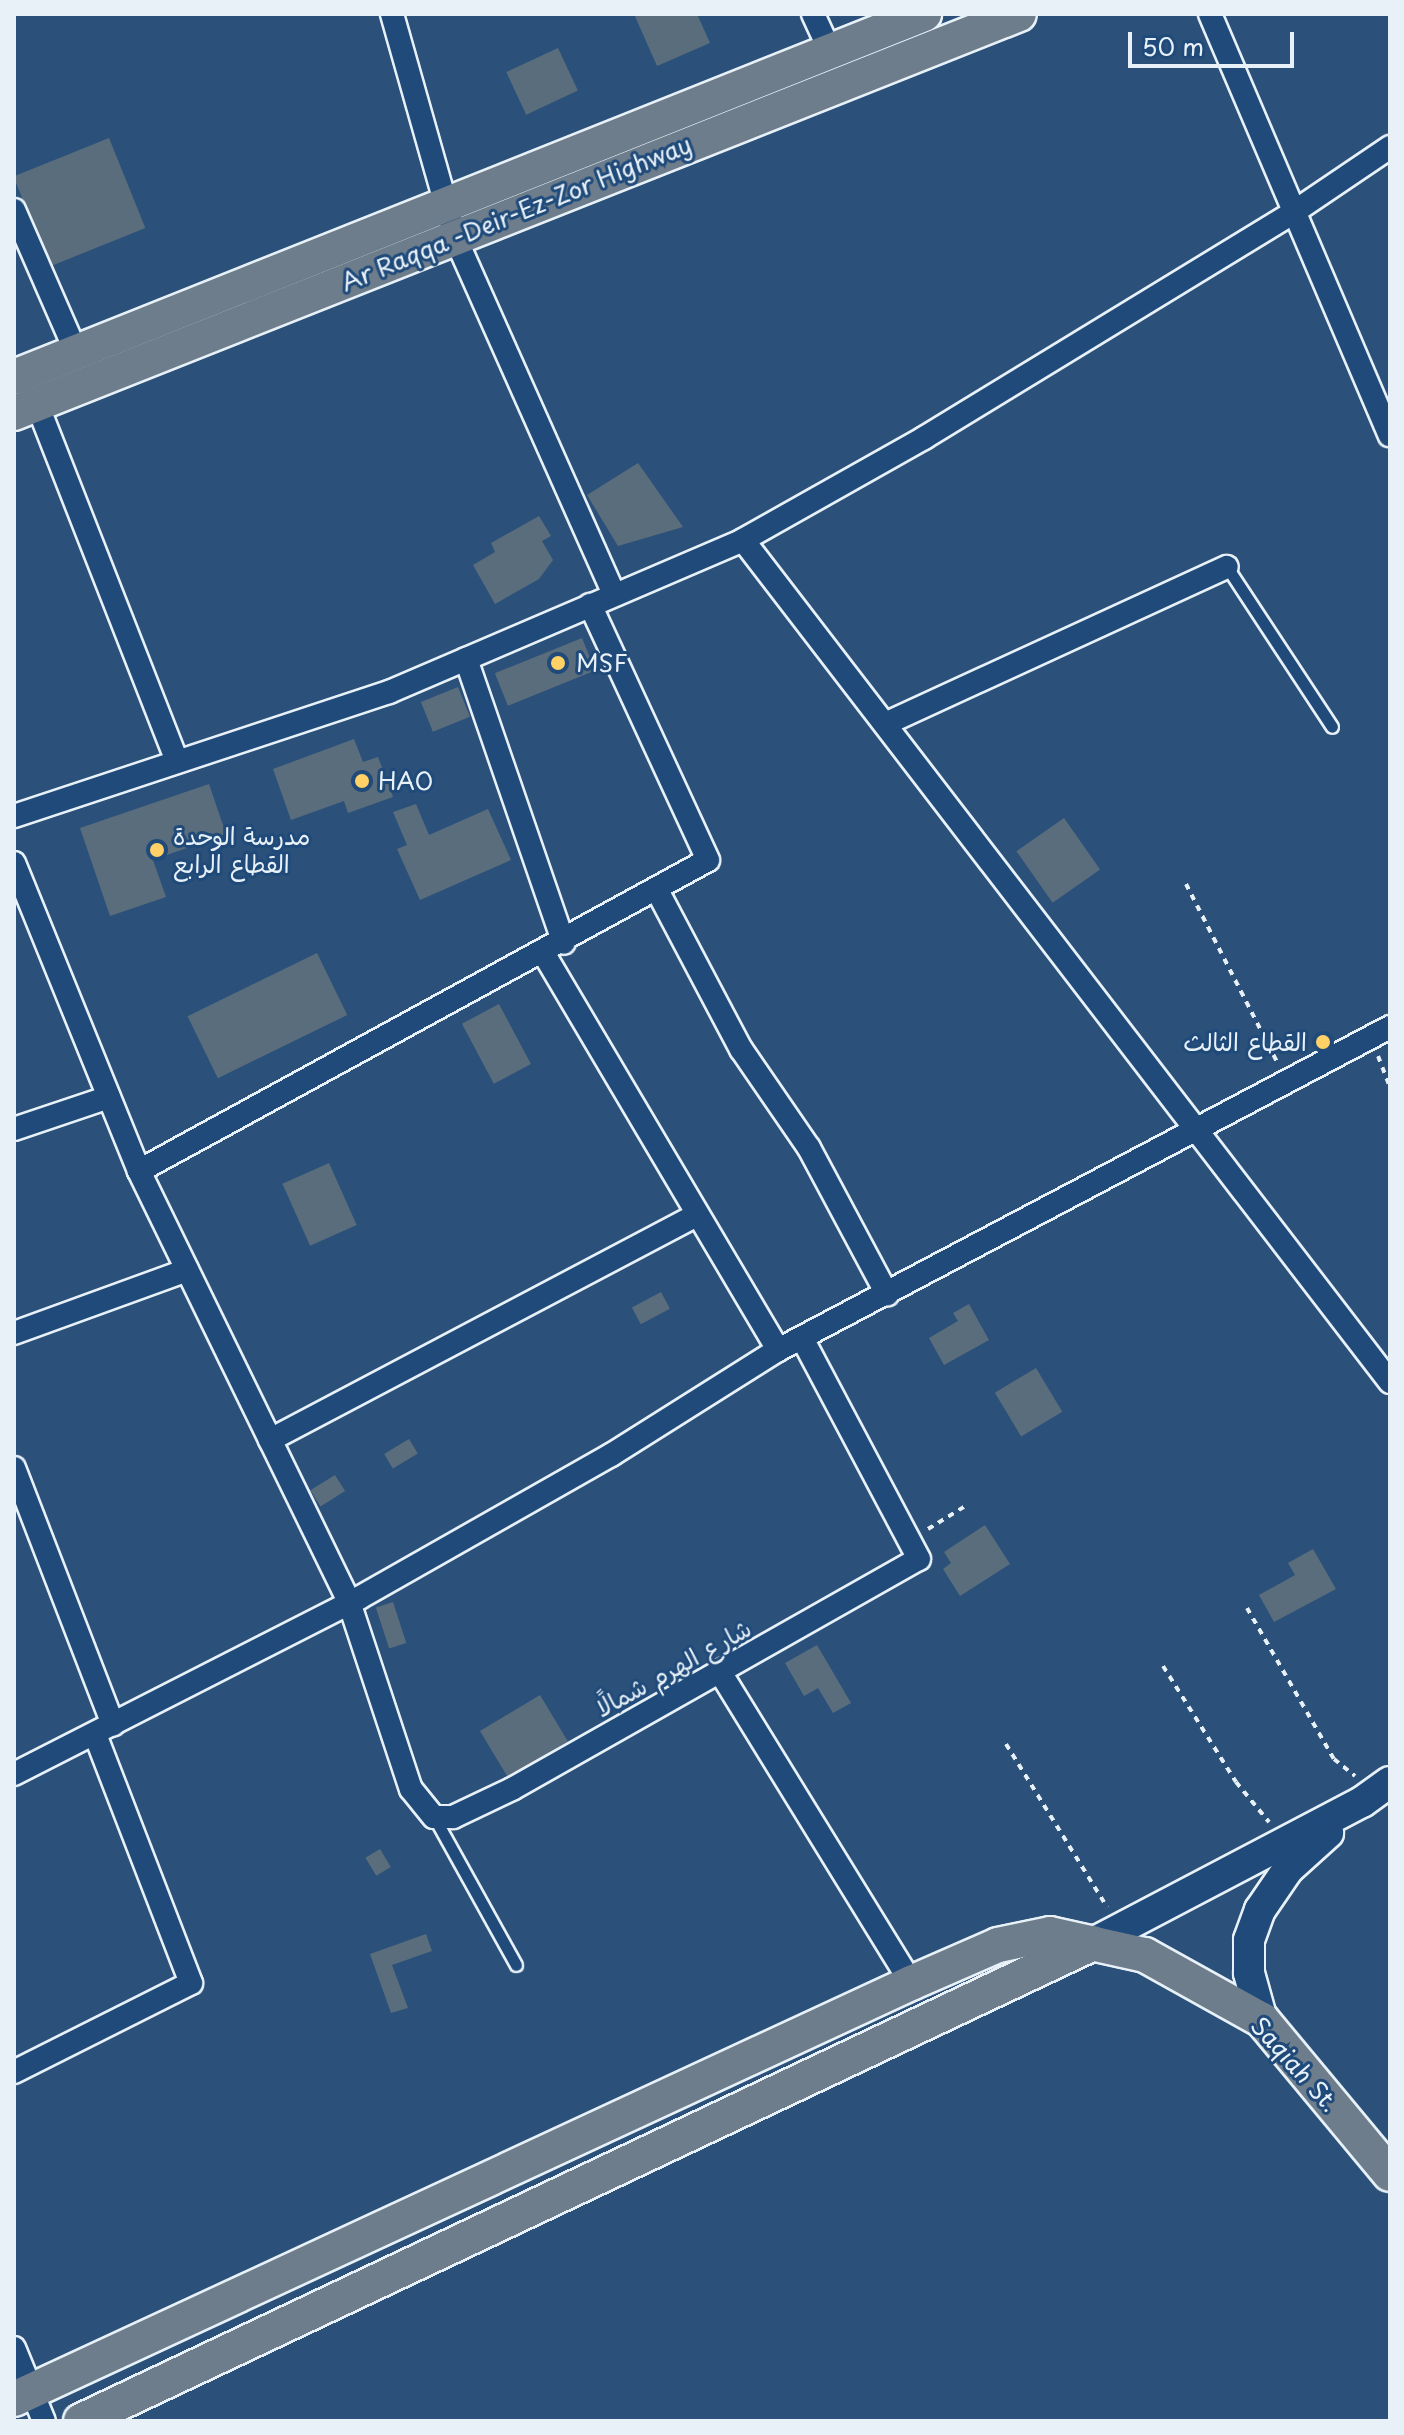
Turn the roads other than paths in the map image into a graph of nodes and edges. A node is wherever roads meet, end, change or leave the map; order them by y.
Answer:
1 (392, 14) edge
2 (813, 14) edge
3 (924, 14) edge
4 (1019, 14) edge
5 (1210, 14) edge
6 (830, 51) junction
7 (1390, 147) edge
8 (448, 204) junction
9 (14, 210) edge
10 (1294, 212) junction
11 (455, 237) junction
12 (76, 352) junction
13 (14, 377) edge
14 (26, 408) edge
15 (1390, 435) edge
16 (743, 540) junction
17 (1227, 567) joint
18 (614, 594) junction
19 (590, 605) junction
20 (466, 659) junction
21 (885, 724) junction
22 (1332, 727) dead end
23 (177, 762) junction
24 (14, 816) edge
25 (14, 863) edge
26 (657, 890) junction
27 (554, 949) junction
28 (1380, 1031) edge
29 (109, 1097) junction
30 (14, 1129) edge
31 (1200, 1131) junction
32 (139, 1171) junction
33 (694, 1216) junction
34 (187, 1270) junction
35 (887, 1294) junction
36 (14, 1333) edge
37 (802, 1338) junction
38 (778, 1350) junction
39 (1390, 1382) edge
40 (270, 1440) junction
41 (14, 1468) edge
42 (349, 1602) junction
43 (720, 1672) junction
44 (104, 1729) junction
45 (14, 1774) edge
46 (1375, 1792) edge
47 (434, 1817) junction
48 (1093, 1943) junction
49 (516, 1965) dead end
50 (911, 1983) junction
51 (1262, 2020) junction
52 (14, 2072) edge
53 (1390, 2174) edge
54 (14, 2348) edge
55 (30, 2404) edge
56 (81, 2421) edge

1 - 8 street
2 - 6 street
3 - 6 main road, Ar Raqqa -Deir-Ez-Zor Highway
4 - 11 main road, Ar Raqqa -Deir-Ez-Zor Highway
5 - 10 street
6 - 8 main road, Ar Raqqa -Deir-Ez-Zor Highway
7 - 10 street
8 - 11 street
8 - 12 main road, Ar Raqqa -Deir-Ez-Zor Highway
9 - 12 street
10 - 15 street
10 - 16 street
11 - 14 main road, Ar Raqqa -Deir-Ez-Zor Highway
11 - 18 street
12 - 13 main road, Ar Raqqa -Deir-Ez-Zor Highway
14 - 23 street
16 - 18 street
16 - 21 street
17 - 21 street
17 - 22 lane
18 - 19 street
19 - 20 street
19 - 26 street
20 - 23 street
20 - 27 street
21 - 31 street
23 - 24 street
25 - 29 street
26 - 27 street
26 - 35 street
27 - 32 street
27 - 33 street
28 - 31 street
29 - 30 street
29 - 32 street
31 - 35 street
31 - 39 street
32 - 34 street
33 - 38 street
33 - 40 street
34 - 36 street
34 - 40 street
35 - 37 street
37 - 38 street
37 - 43 street, شارع الهرم شمالًا
38 - 42 street
40 - 42 street
41 - 44 street
42 - 44 street
42 - 47 street
43 - 47 street, شارع الهرم شمالًا
43 - 50 street
44 - 45 street
44 - 52 street
46 - 48 main road
46 - 51 main road
47 - 49 lane
48 - 50 main road, Saqiah St.
48 - 51 main road, Saqiah St.
48 - 56 main road
50 - 55 main road, Saqiah St.
51 - 53 main road, Saqiah St.
54 - 55 street

